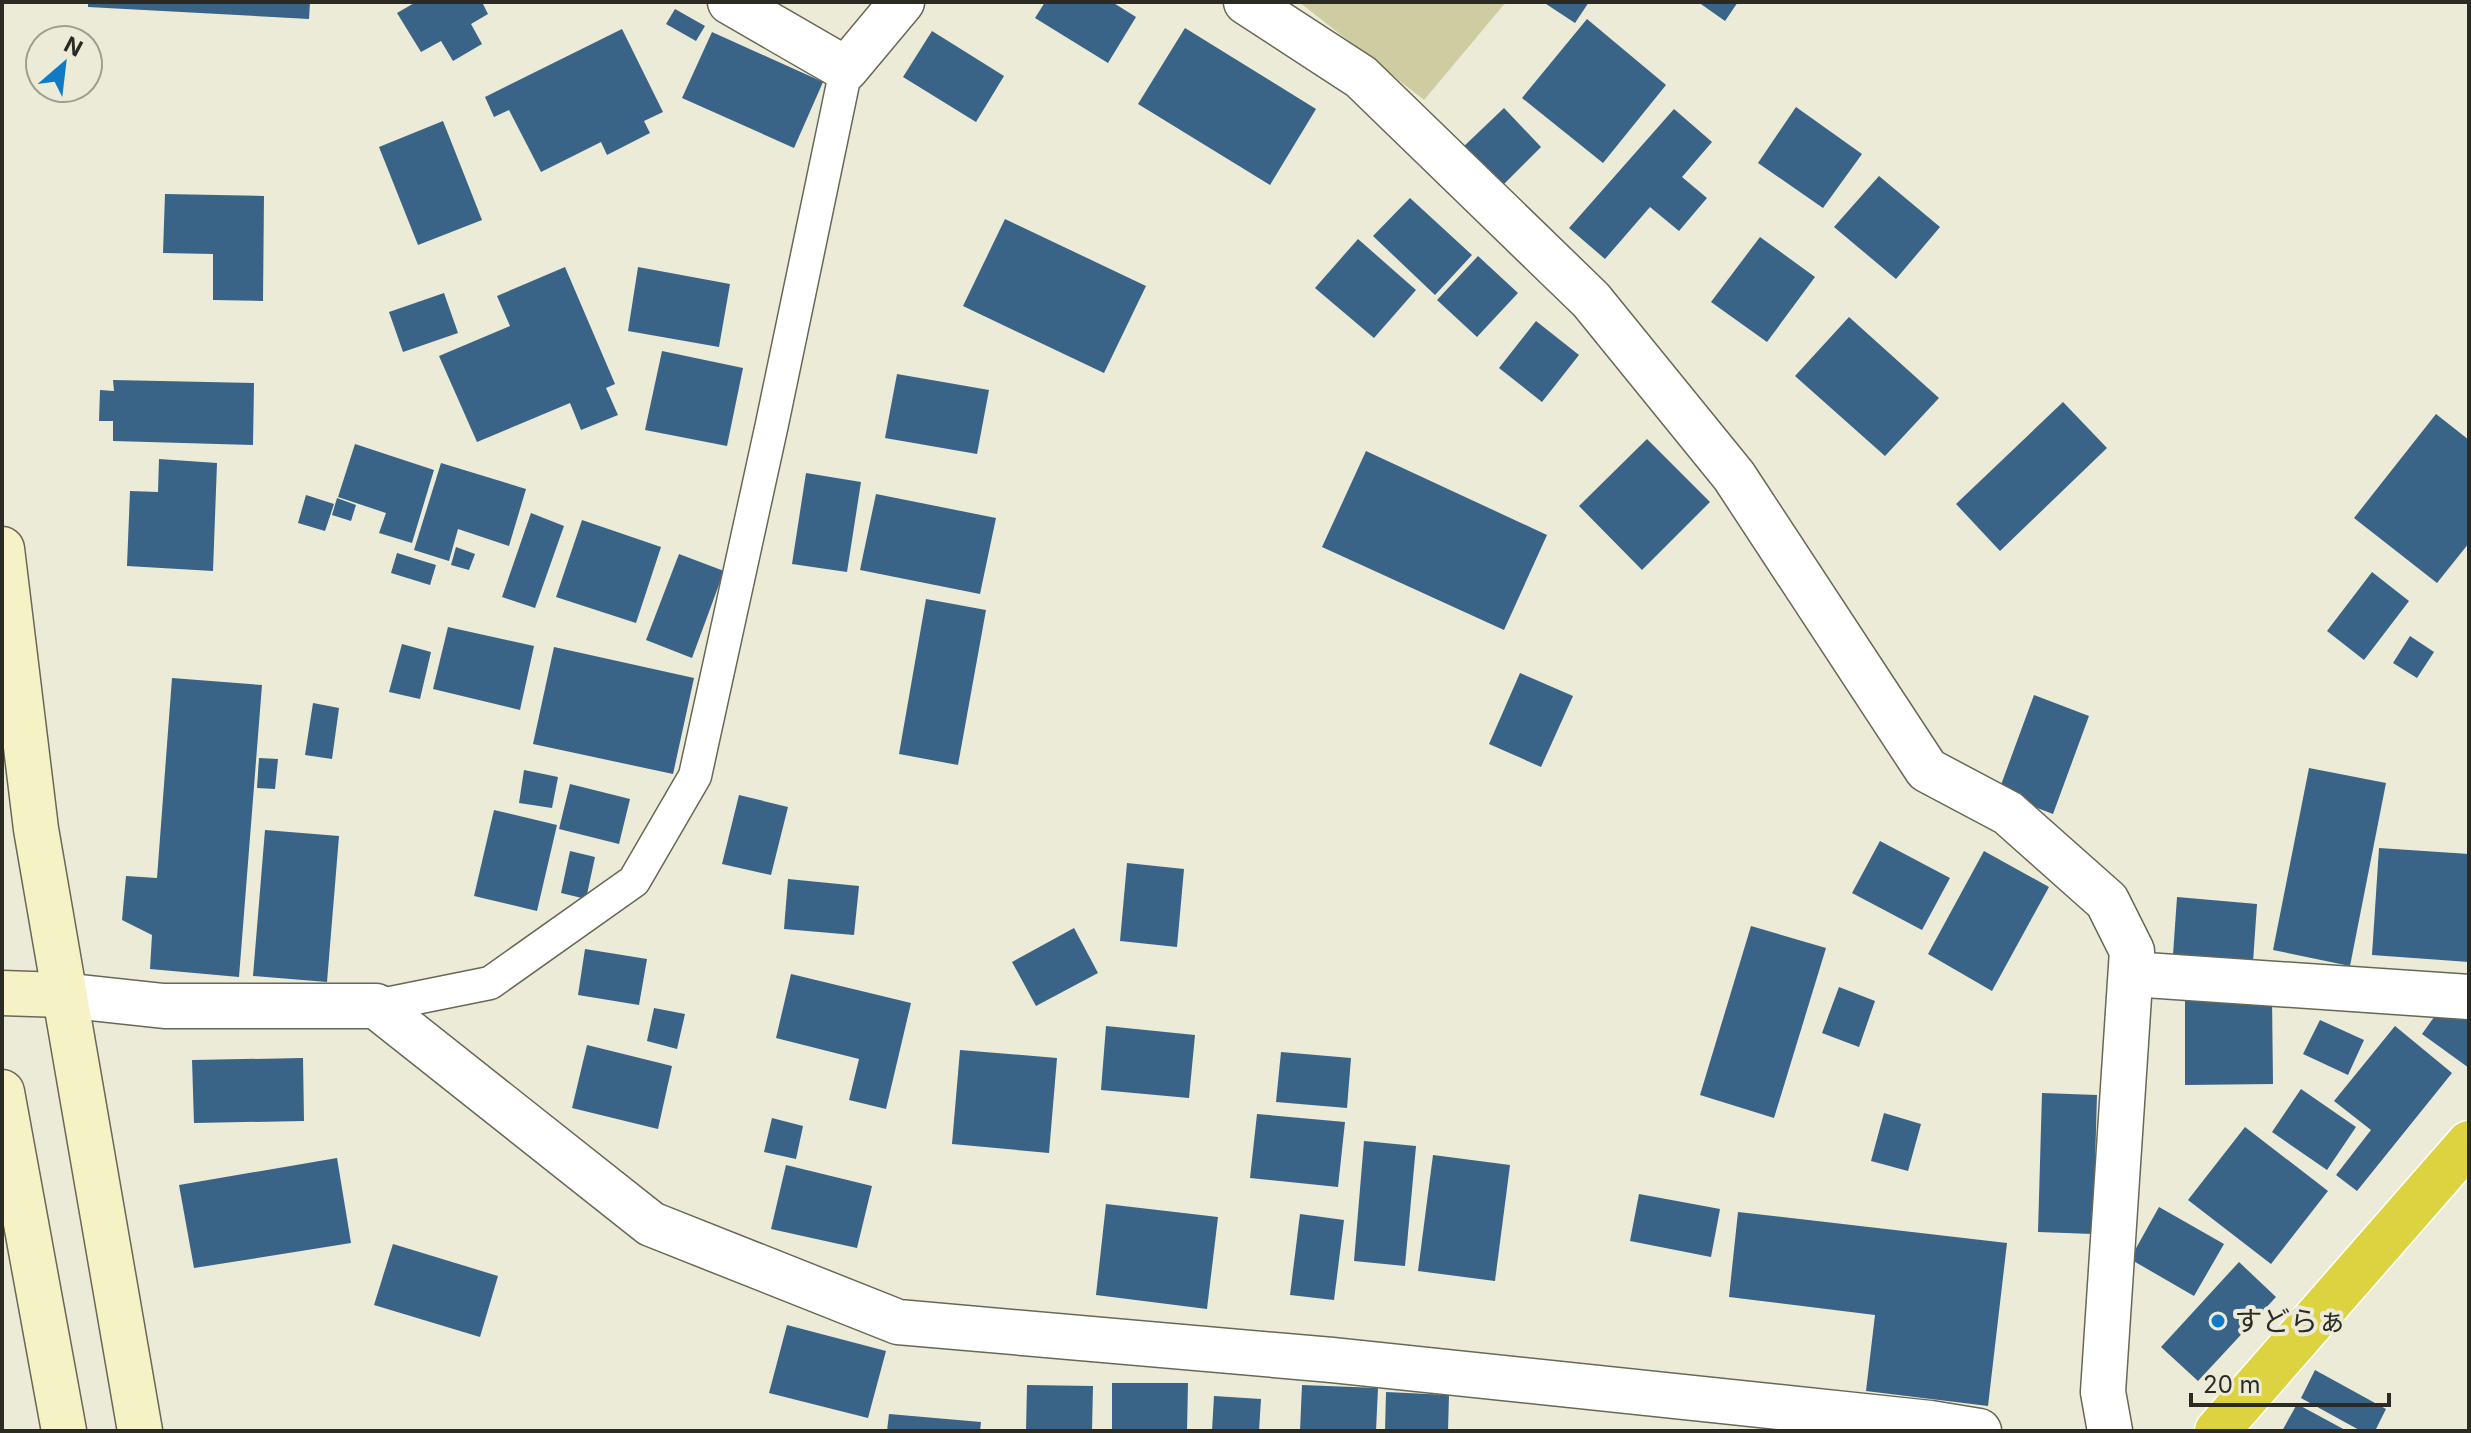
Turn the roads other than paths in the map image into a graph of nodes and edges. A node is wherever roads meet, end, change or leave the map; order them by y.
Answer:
1 (730, 2) edge
2 (902, 2) edge
3 (1246, 2) edge
4 (846, 69) junction
5 (2, 549) edge
6 (2131, 974) junction
7 (2, 993) edge
8 (62, 995) junction
9 (2469, 997) edge
10 (376, 1006) junction
11 (2, 1092) edge
12 (2469, 1143) edge
13 (64, 1431) edge
14 (140, 1431) edge
15 (1979, 1431) edge
16 (2110, 1431) edge
17 (2217, 1431) edge

1 - 4 street
2 - 4 street
3 - 6 street
4 - 10 lane
5 - 8 street
6 - 9 street
6 - 16 street
7 - 8 street
8 - 10 street
8 - 14 street
10 - 15 street
11 - 13 street
12 - 17 highway

